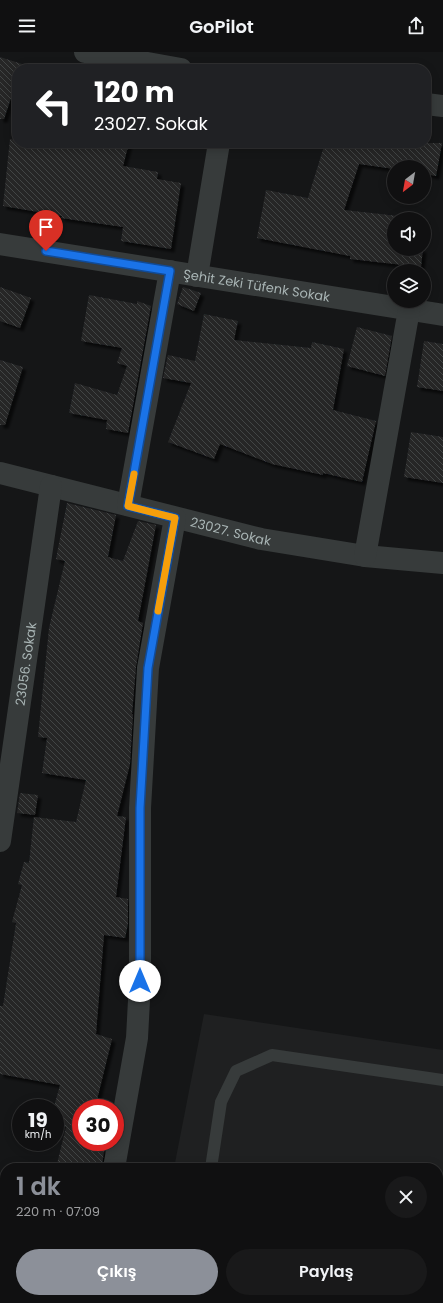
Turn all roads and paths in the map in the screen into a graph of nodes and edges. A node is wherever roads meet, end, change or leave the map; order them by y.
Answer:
1 (85, 52) edge
2 (153, 64) edge
3 (431, 105) edge
4 (443, 106) edge
5 (218, 148) edge
6 (0, 244) edge
7 (170, 271) junction
8 (197, 276) junction
9 (409, 310) junction
10 (443, 315) edge
11 (0, 473) edge
12 (51, 486) junction
13 (128, 506) junction
14 (175, 518) junction
15 (365, 556) junction
16 (443, 563) edge
17 (0, 841) edge
18 (443, 1080) edge
19 (115, 1163) edge
20 (212, 1163) edge

1 - 2 street
3 - 4 street
5 - 8 street
6 - 7 street, Şehit Zeki Tüfenk Sokak
7 - 8 street, Şehit Zeki Tüfenk Sokak
7 - 13 street
8 - 9 street, Şehit Zeki Tüfenk Sokak
9 - 10 street, Şehit Zeki Tüfenk Sokak
9 - 15 street
11 - 12 street, 23027. Sokak
12 - 13 street, 23027. Sokak
12 - 17 street, 23056. Sokak
13 - 14 street, 23027. Sokak
14 - 15 street, 23027. Sokak
14 - 19 street
15 - 16 street, 23027. Sokak
18 - 20 lane

